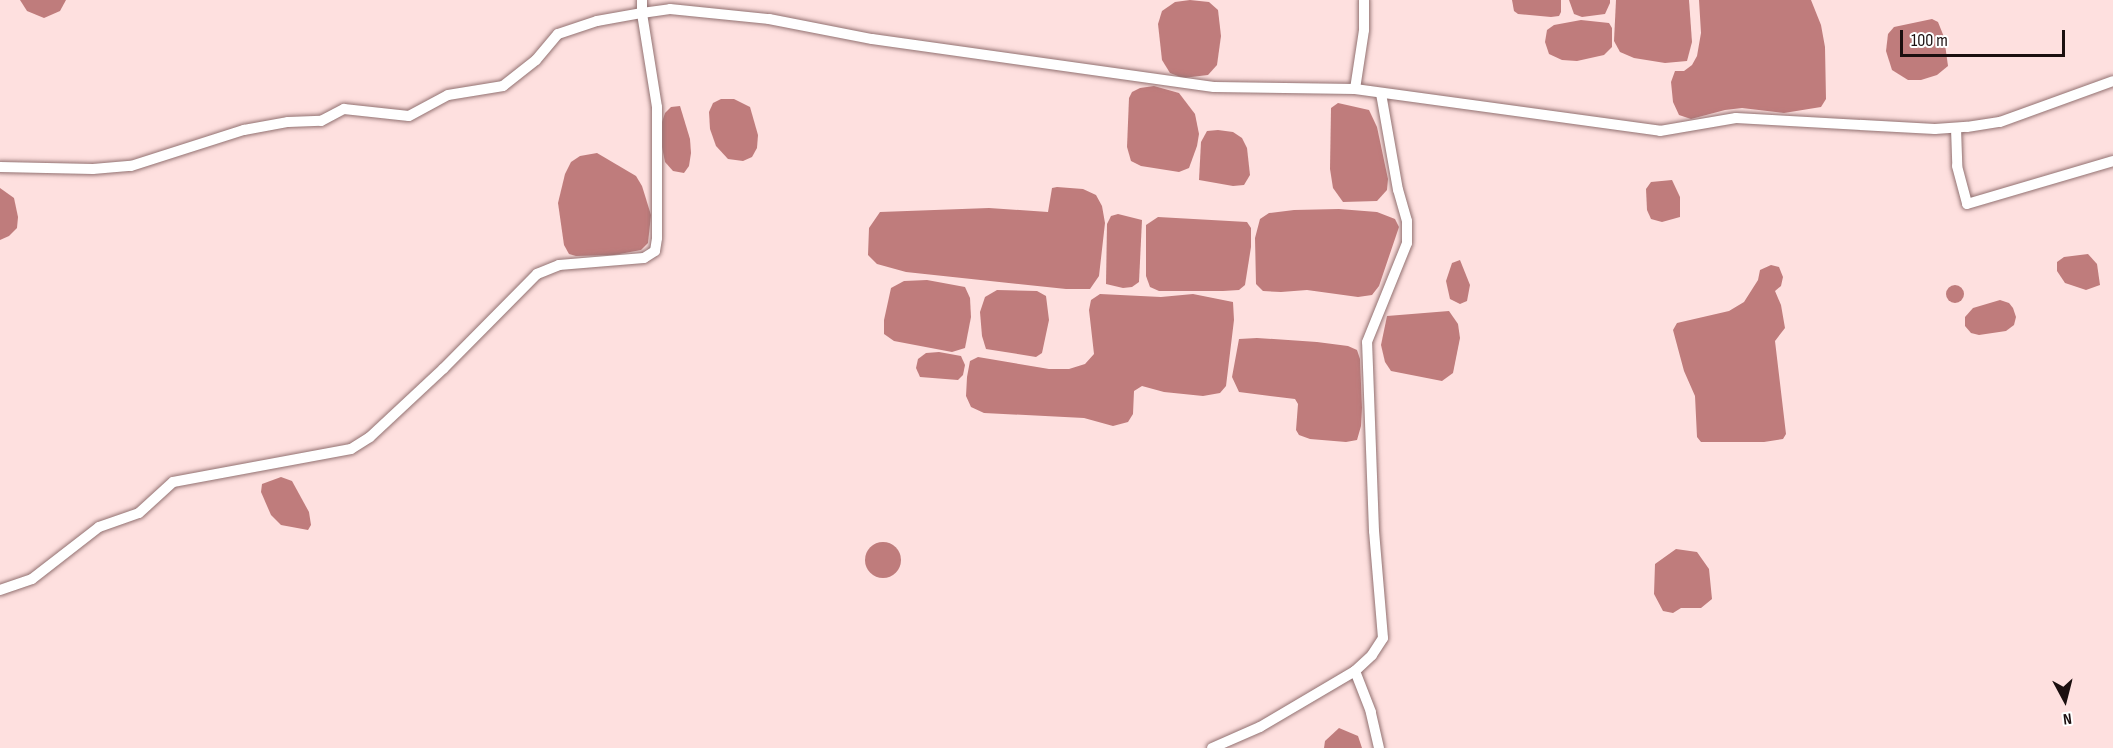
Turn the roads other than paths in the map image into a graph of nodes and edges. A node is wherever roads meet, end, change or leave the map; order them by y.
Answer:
1 (642, 0) edge
2 (1364, 0) edge
3 (642, 13) junction
4 (2113, 81) edge
5 (1355, 89) junction
6 (1381, 94) junction
7 (1956, 128) junction
8 (2113, 161) edge
9 (0, 167) edge
10 (0, 590) edge
11 (1355, 671) junction
12 (1212, 748) edge
13 (1378, 748) edge

1 - 3 street
2 - 5 street
3 - 5 street
3 - 9 street
3 - 10 street
4 - 7 street
5 - 6 street
6 - 7 street
6 - 11 street
7 - 8 street
11 - 12 street
11 - 13 street

